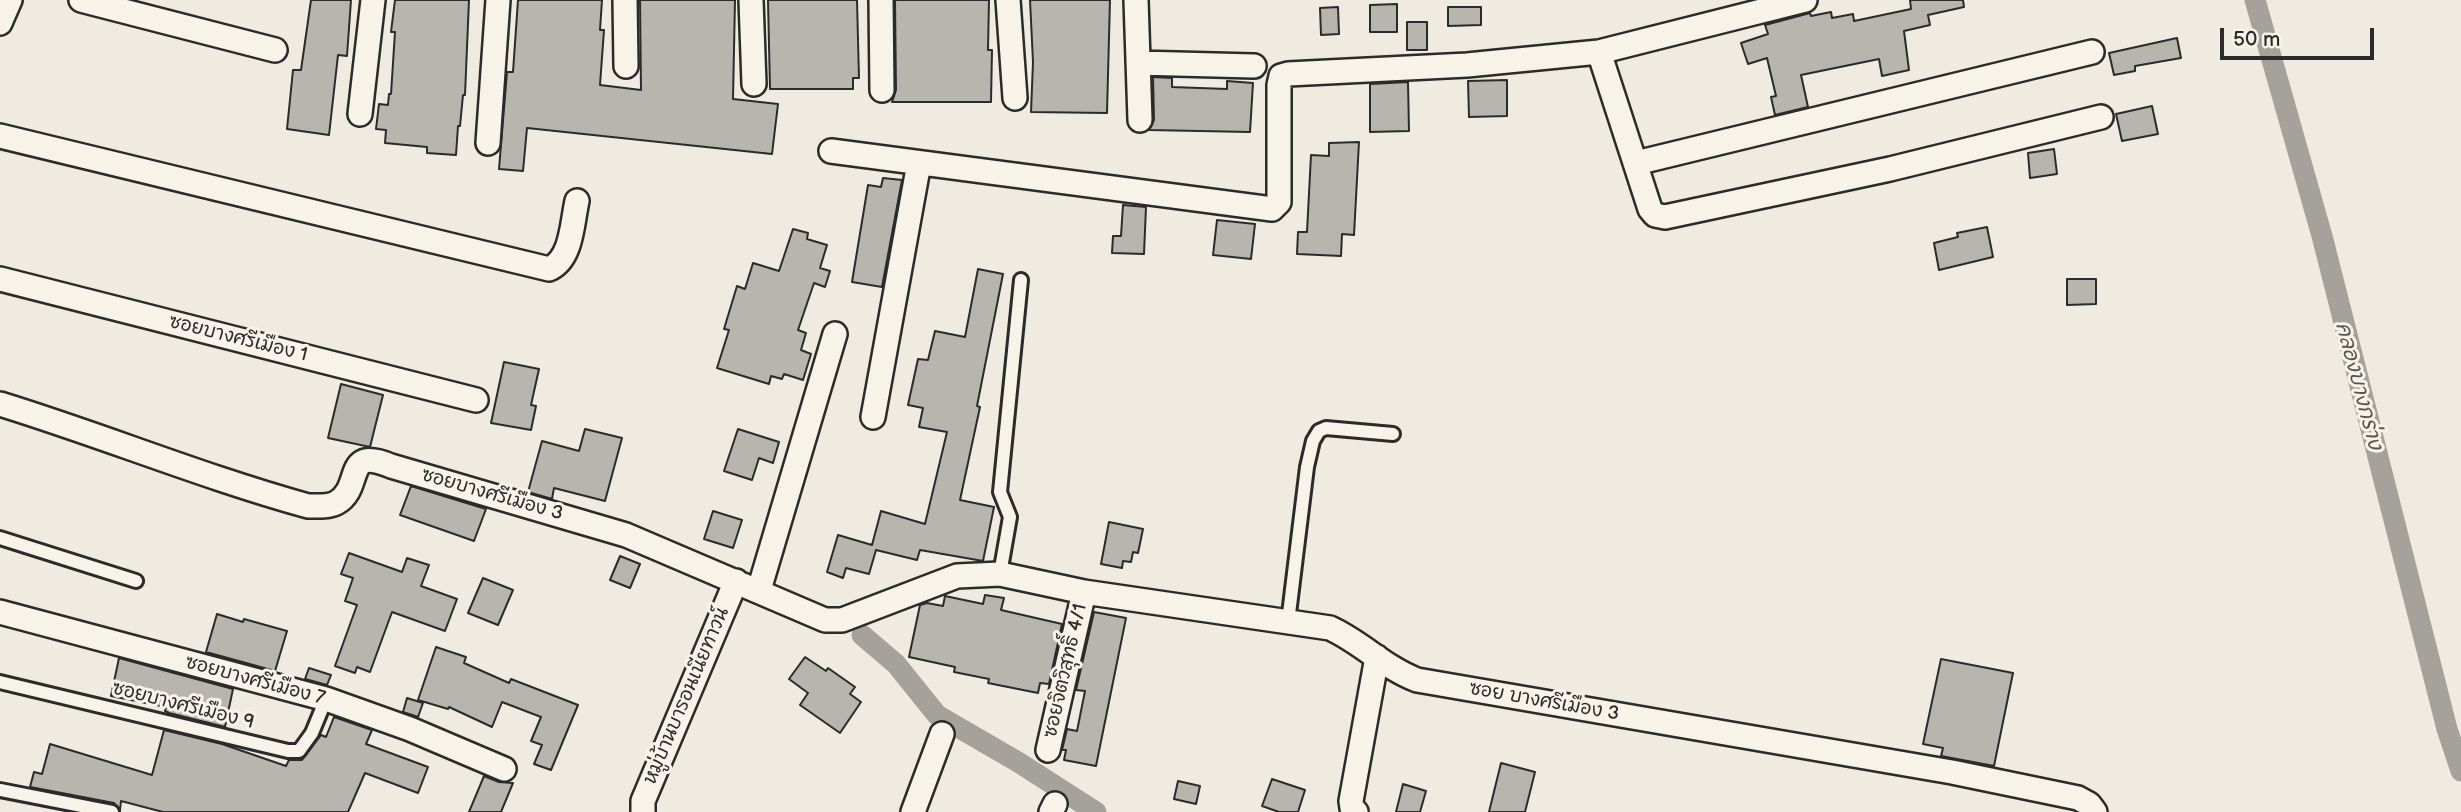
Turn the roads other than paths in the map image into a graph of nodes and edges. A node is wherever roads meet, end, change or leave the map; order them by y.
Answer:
1 (10, 0) edge
2 (81, 0) edge
3 (373, 0) edge
4 (498, 0) edge
5 (625, 0) edge
6 (751, 0) edge
7 (880, 0) edge
8 (1008, 0) edge
9 (1136, 0) edge
10 (1805, 0) edge
11 (0, 23) edge
12 (275, 50) dead end
13 (1599, 52) junction
14 (2092, 52) dead end
15 (1138, 63) junction
16 (626, 66) dead end
17 (1254, 66) dead end
18 (754, 84) dead end
19 (881, 90) dead end
20 (1015, 98) dead end
21 (360, 114) dead end
22 (2101, 117) dead end
23 (1140, 120) dead end
24 (0, 136) edge
25 (488, 143) dead end
26 (831, 151) dead end
27 (919, 163) junction
28 (1636, 163) junction
29 (577, 201) dead end
30 (0, 279) edge
31 (1021, 280) dead end
32 (835, 334) dead end
33 (476, 400) dead end
34 (0, 404) edge
35 (873, 417) dead end
36 (1393, 434) dead end
37 (0, 538) edge
38 (1000, 574) junction
39 (136, 581) dead end
40 (736, 581) junction
41 (759, 590) junction
42 (1084, 592) junction
43 (0, 612) edge
44 (1288, 622) junction
45 (1377, 657) junction
46 (0, 682) edge
47 (326, 699) junction
48 (942, 734) dead end
49 (1048, 750) dead end
50 (504, 769) dead end
51 (0, 790) edge
52 (112, 812) edge
53 (643, 812) edge
54 (914, 812) edge
55 (1356, 812) edge
56 (2095, 812) edge

1 - 11 street
2 - 12 street
3 - 21 street
4 - 25 street
5 - 16 street
6 - 18 street
7 - 19 street
8 - 20 street
9 - 15 street
10 - 13 street
13 - 27 street
13 - 28 street
14 - 28 street
15 - 17 street
15 - 23 street
22 - 28 street
24 - 29 street
26 - 27 street
27 - 35 street
30 - 33 street, ซอยบางศรีเมือง 1
31 - 38 lane
32 - 41 street
34 - 40 street, ซอยบางศรีเมือง 3
36 - 44 lane
37 - 39 lane
38 - 41 street, ซอยบางศรีเมือง 3
38 - 42 street, ซอย บางศรีเมือง 3
40 - 41 street, ซอยบางศรีเมือง 3
40 - 53 street, หมู่บ้านบารอนเนียทาวน์
42 - 44 street, ซอย บางศรีเมือง 3
42 - 49 street, ซอยจิตวิสุทธิ์ 4/1
43 - 47 street, ซอยบางศรีเมือง 7
44 - 45 street, ซอย บางศรีเมือง 3
45 - 55 street
45 - 56 street, ซอย บางศรีเมือง 3
46 - 47 lane, ซอยบางศรีเมือง 9
47 - 50 street, ซอยบางศรีเมือง 7
48 - 54 street
51 - 52 lane

